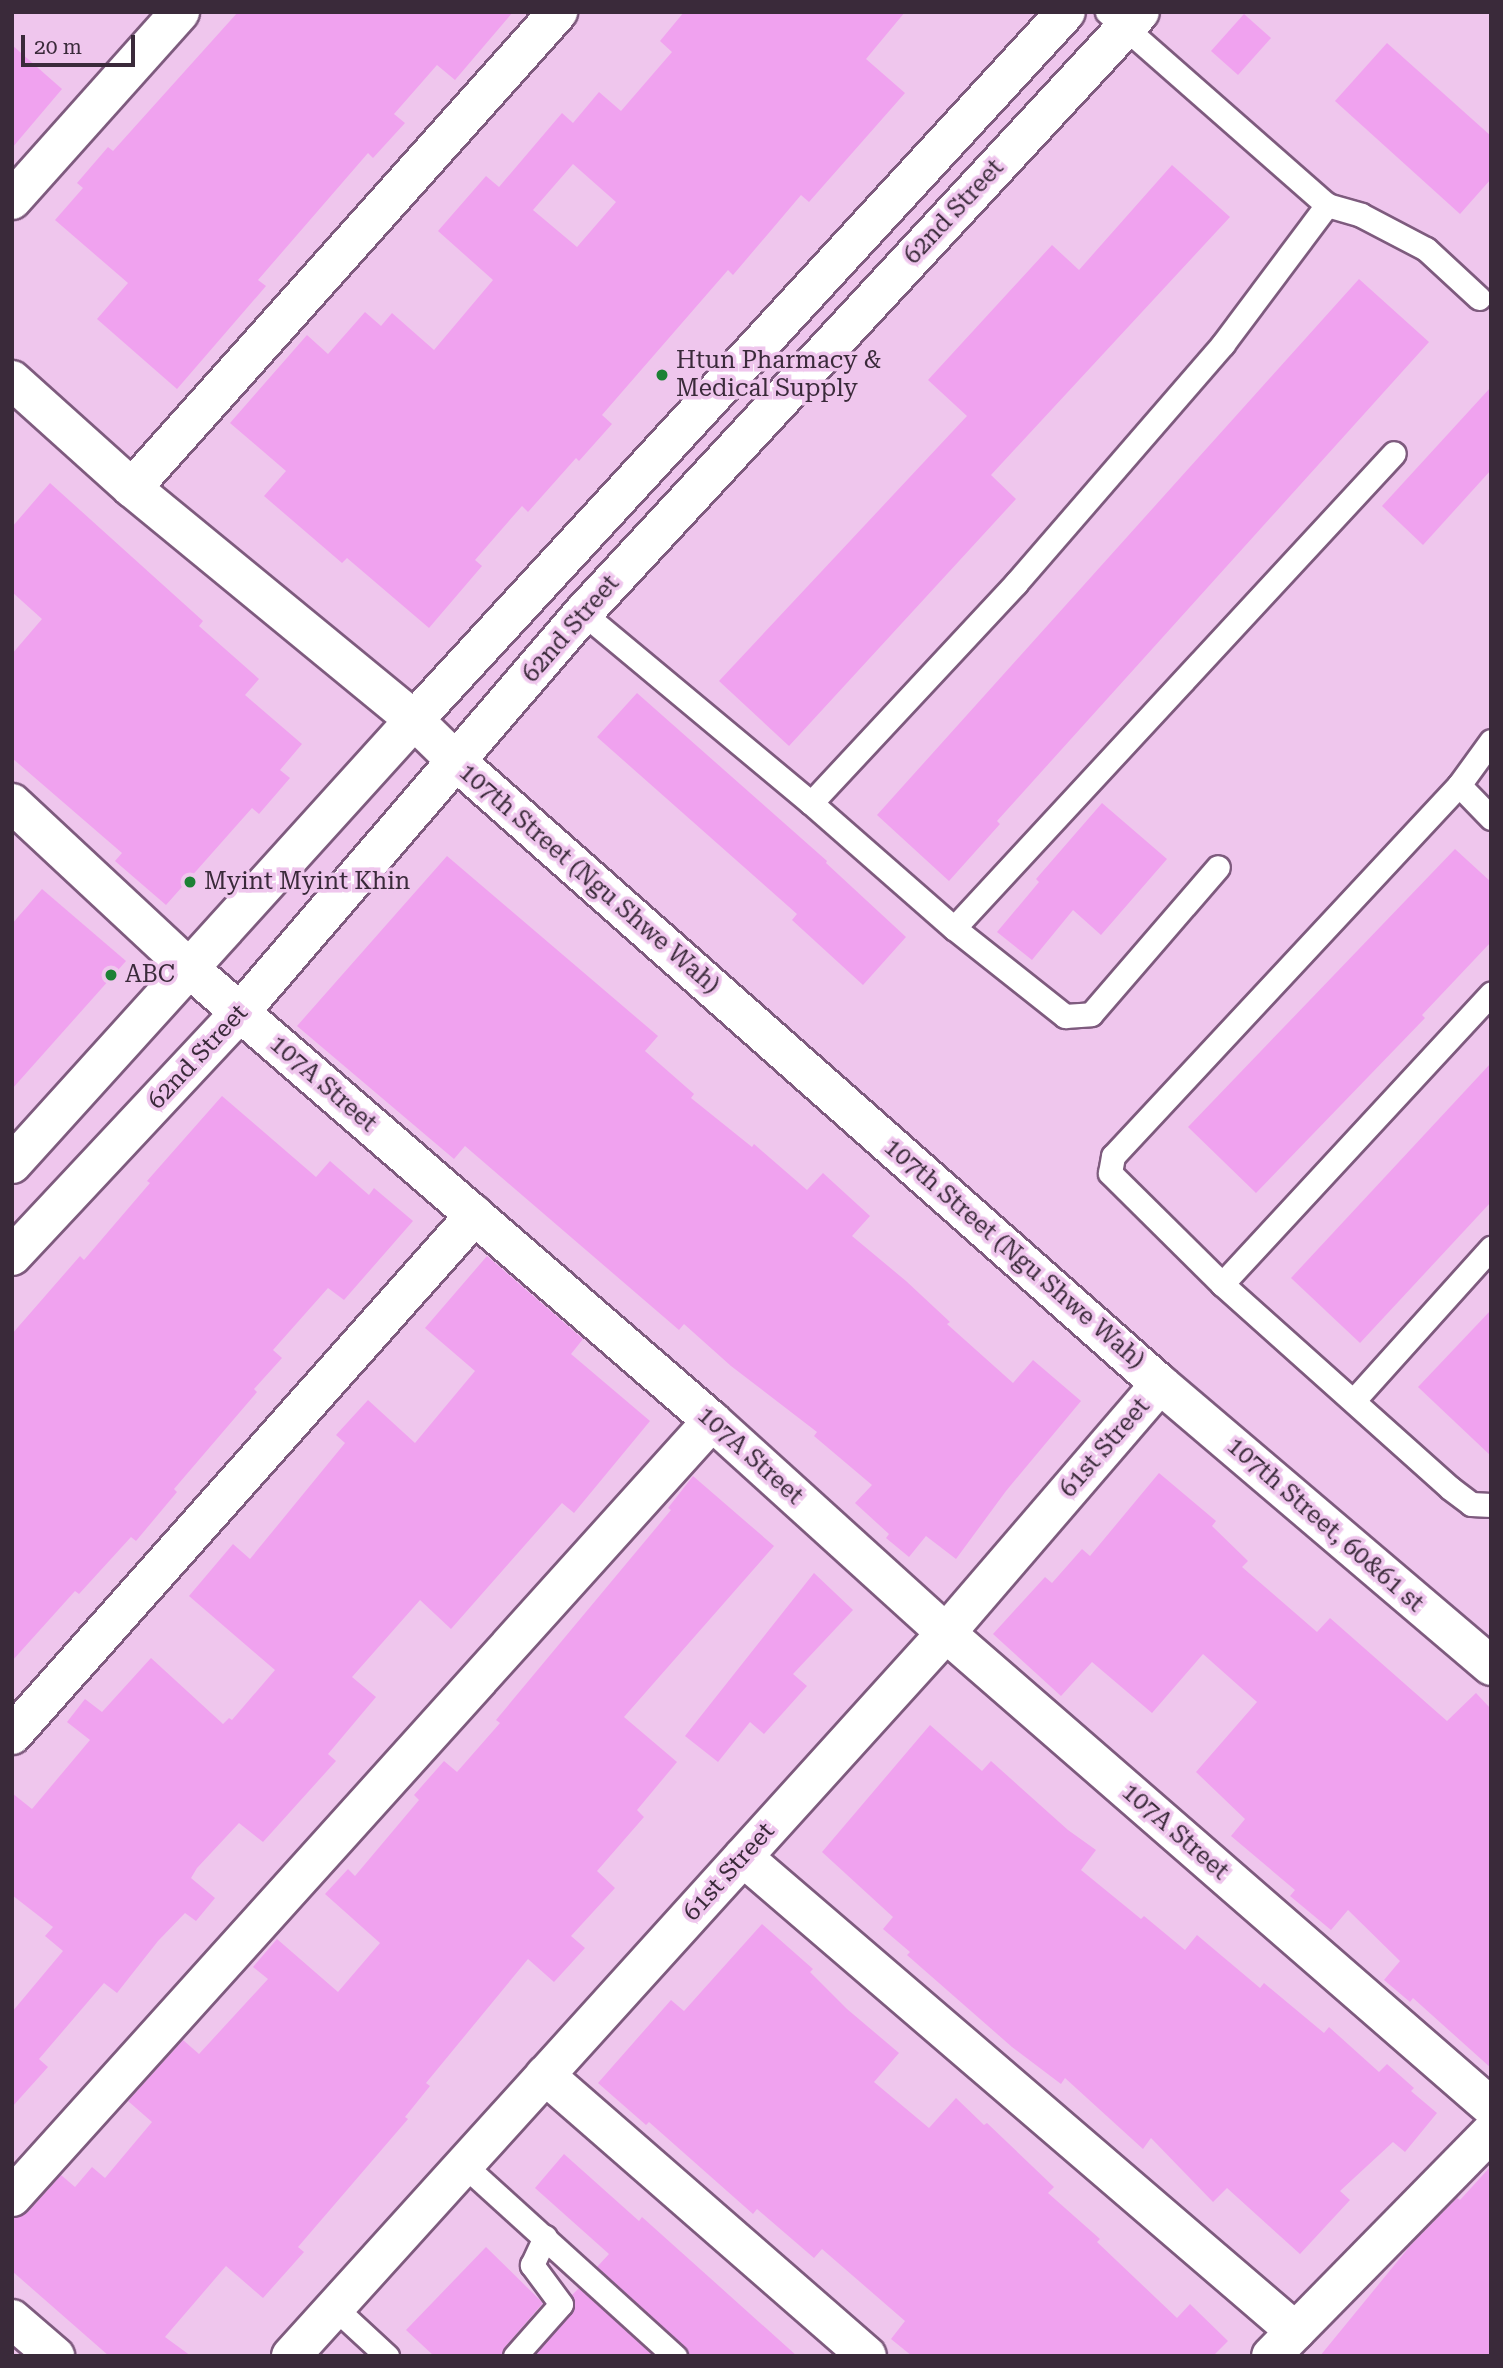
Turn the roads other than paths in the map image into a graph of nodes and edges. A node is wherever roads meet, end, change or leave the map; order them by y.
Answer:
1 (180, 12) edge
2 (558, 12) edge
3 (1066, 12) edge
4 (1124, 17) edge
5 (12, 200) edge
6 (1327, 205) junction
7 (1479, 298) dead end
8 (12, 380) edge
9 (1394, 453) dead end
10 (132, 488) junction
11 (583, 613) junction
12 (414, 720) junction
13 (1491, 741) edge
14 (456, 761) junction
15 (1459, 785) junction
16 (12, 803) edge
17 (811, 803) junction
18 (1491, 818) edge
19 (1218, 867) dead end
20 (954, 928) junction
21 (190, 969) junction
22 (1491, 994) edge
23 (240, 1012) junction
24 (12, 1164) edge
25 (475, 1215) junction
26 (1491, 1248) edge
27 (12, 1256) edge
28 (1222, 1284) junction
29 (1160, 1384) junction
30 (1354, 1400) junction
31 (712, 1421) junction
32 (1491, 1505) edge
33 (946, 1633) junction
34 (1491, 1667) edge
35 (12, 1735) edge
36 (743, 1857) junction
37 (545, 2075) junction
38 (1491, 2107) edge
39 (1491, 2132) edge
40 (464, 2165) junction
41 (12, 2197) edge
42 (545, 2237) junction
43 (335, 2308) junction
44 (12, 2319) edge
45 (1283, 2344) edge
46 (55, 2356) edge
47 (291, 2356) edge
48 (387, 2356) edge
49 (514, 2356) edge
50 (675, 2356) edge
51 (867, 2356) edge

1 - 5 street
2 - 10 street
3 - 12 street, 62nd Street
4 - 6 lane
4 - 11 street, 62nd Street
6 - 7 lane
6 - 17 lane
8 - 10 street, 107th Street (Ngu Shwe Wah)
9 - 20 lane
10 - 12 street, 107th Street (Ngu Shwe Wah)
11 - 14 street, 62nd Street
11 - 17 lane
12 - 14 street, 107th Street (Ngu Shwe Wah)
12 - 21 street, 62nd Street
13 - 15 lane
14 - 23 street, 62nd Street
14 - 29 street, 107th Street (Ngu Shwe Wah)
15 - 18 lane
15 - 28 lane
16 - 21 street, 107A Street
17 - 20 lane
19 - 20 lane
21 - 23 street, 107A Street
21 - 24 street, 62nd Street
22 - 28 lane
23 - 25 street, 107A Street
23 - 27 street, 62nd Street
25 - 31 street, 107A Street
25 - 35 street
26 - 30 lane
28 - 30 lane
29 - 33 street, 61st Street
29 - 34 street, 107th Street, 60&61 st
30 - 32 lane
31 - 33 street, 107A Street
31 - 41 street
33 - 36 street, 61st Street
33 - 38 street, 107A Street
36 - 37 street, 61st Street
36 - 45 street
37 - 40 street, 61st Street
37 - 51 street
39 - 45 street
40 - 42 lane
40 - 43 street, 61st Street
42 - 49 lane
42 - 50 lane
43 - 47 street, 61st Street
43 - 48 lane
44 - 46 street

